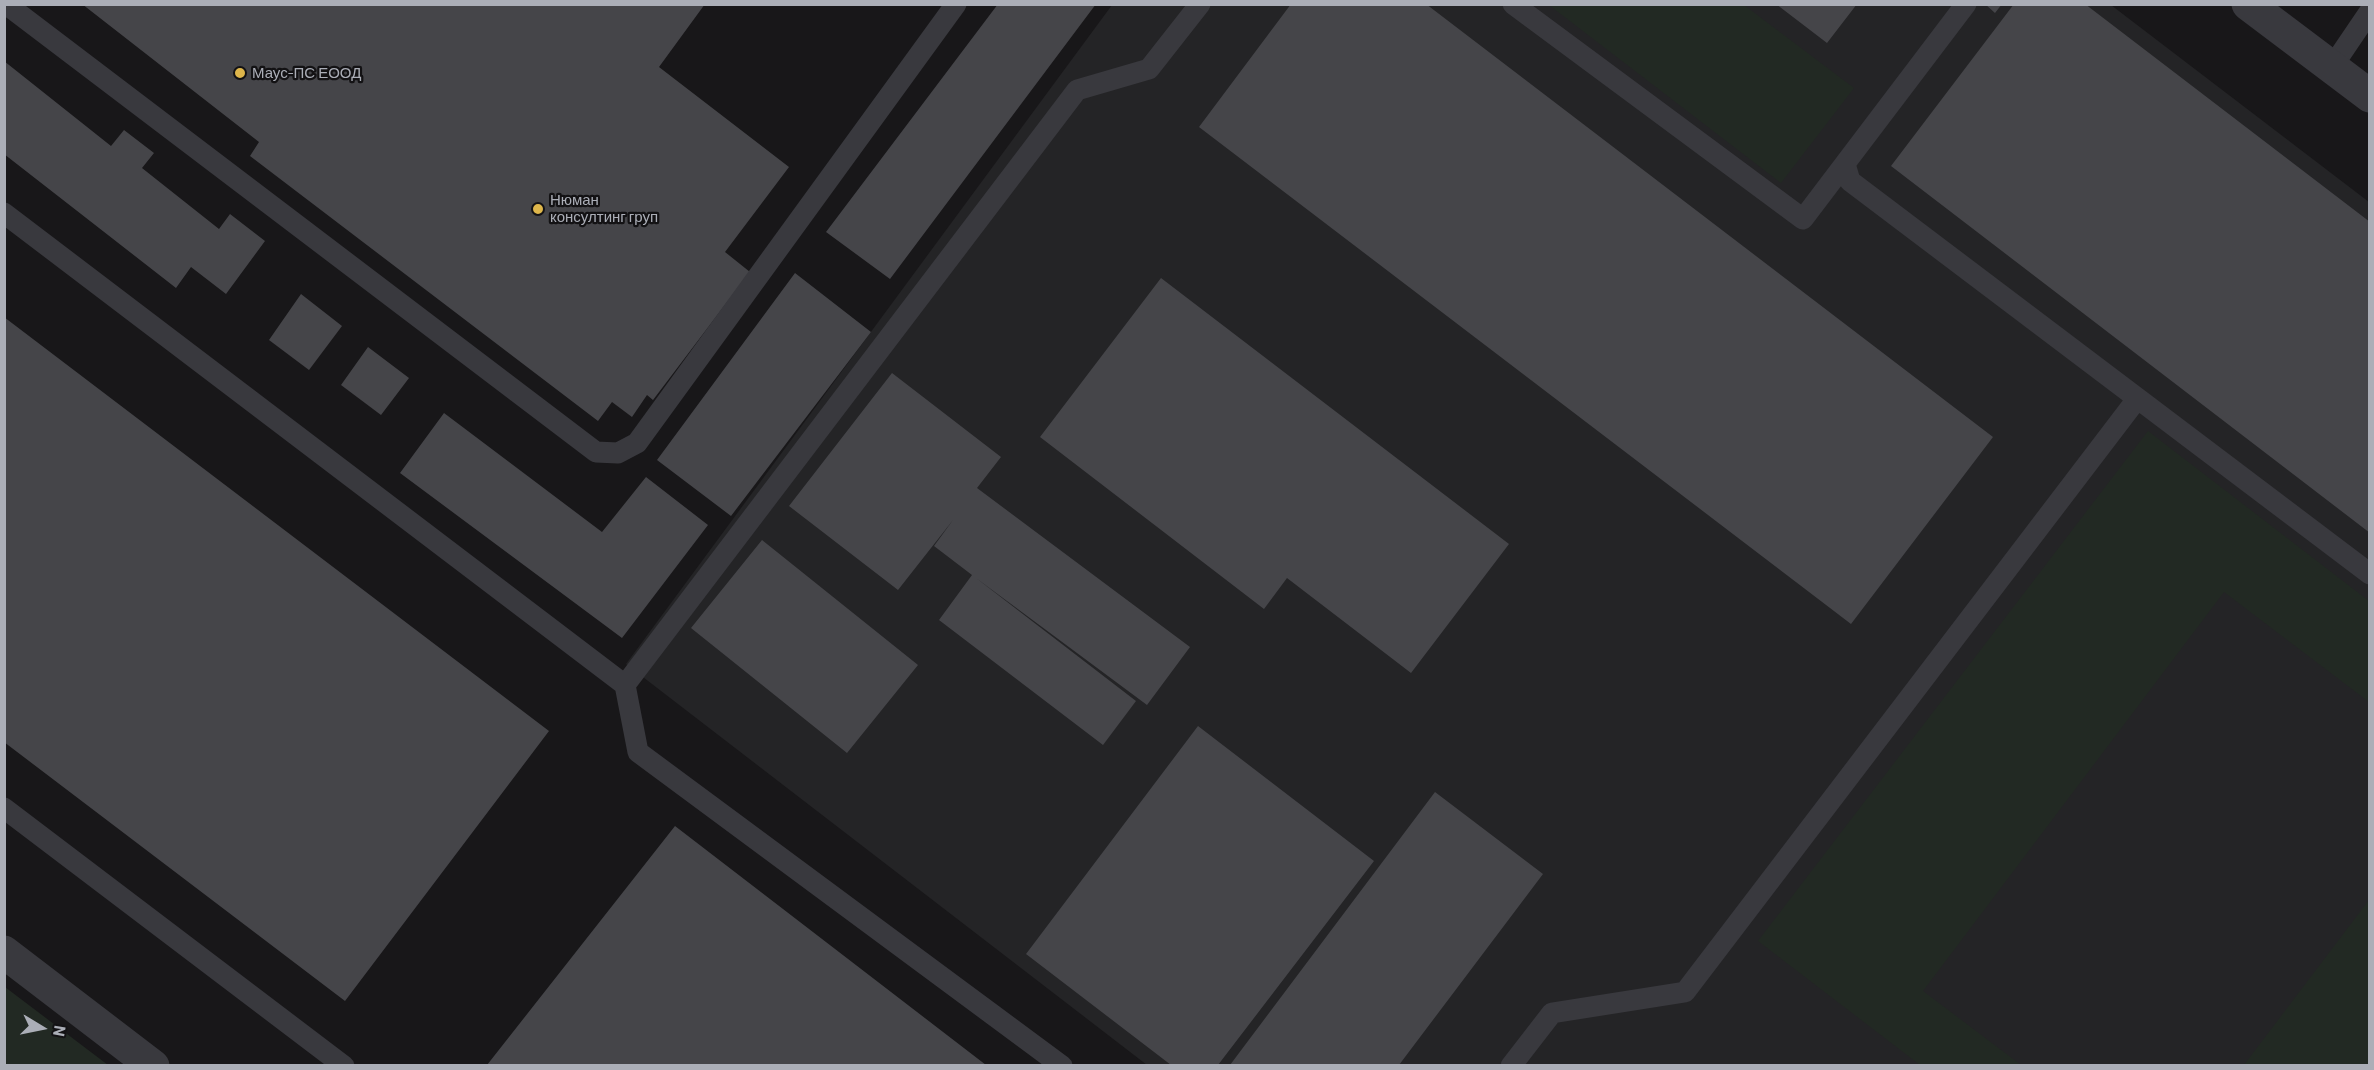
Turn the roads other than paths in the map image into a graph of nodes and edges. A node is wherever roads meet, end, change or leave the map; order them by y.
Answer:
1 (6, 4) edge
2 (956, 4) edge
3 (1200, 4) edge
4 (1513, 4) edge
5 (1965, 4) edge
6 (2248, 4) edge
7 (2370, 11) edge
8 (2331, 67) junction
9 (2370, 96) edge
10 (1845, 164) junction
11 (4, 213) edge
12 (2138, 399) junction
13 (2370, 574) edge
14 (625, 686) junction
15 (4, 808) edge
16 (4, 952) edge
17 (153, 1065) edge
18 (344, 1065) edge
19 (1062, 1065) edge
20 (1511, 1065) edge

1 - 2 lane
3 - 14 lane
4 - 10 lane
5 - 10 lane
6 - 8 street
7 - 8 lane
8 - 9 street
10 - 12 lane
11 - 14 lane
12 - 13 lane
12 - 20 lane
14 - 19 lane
15 - 18 lane
16 - 17 street

